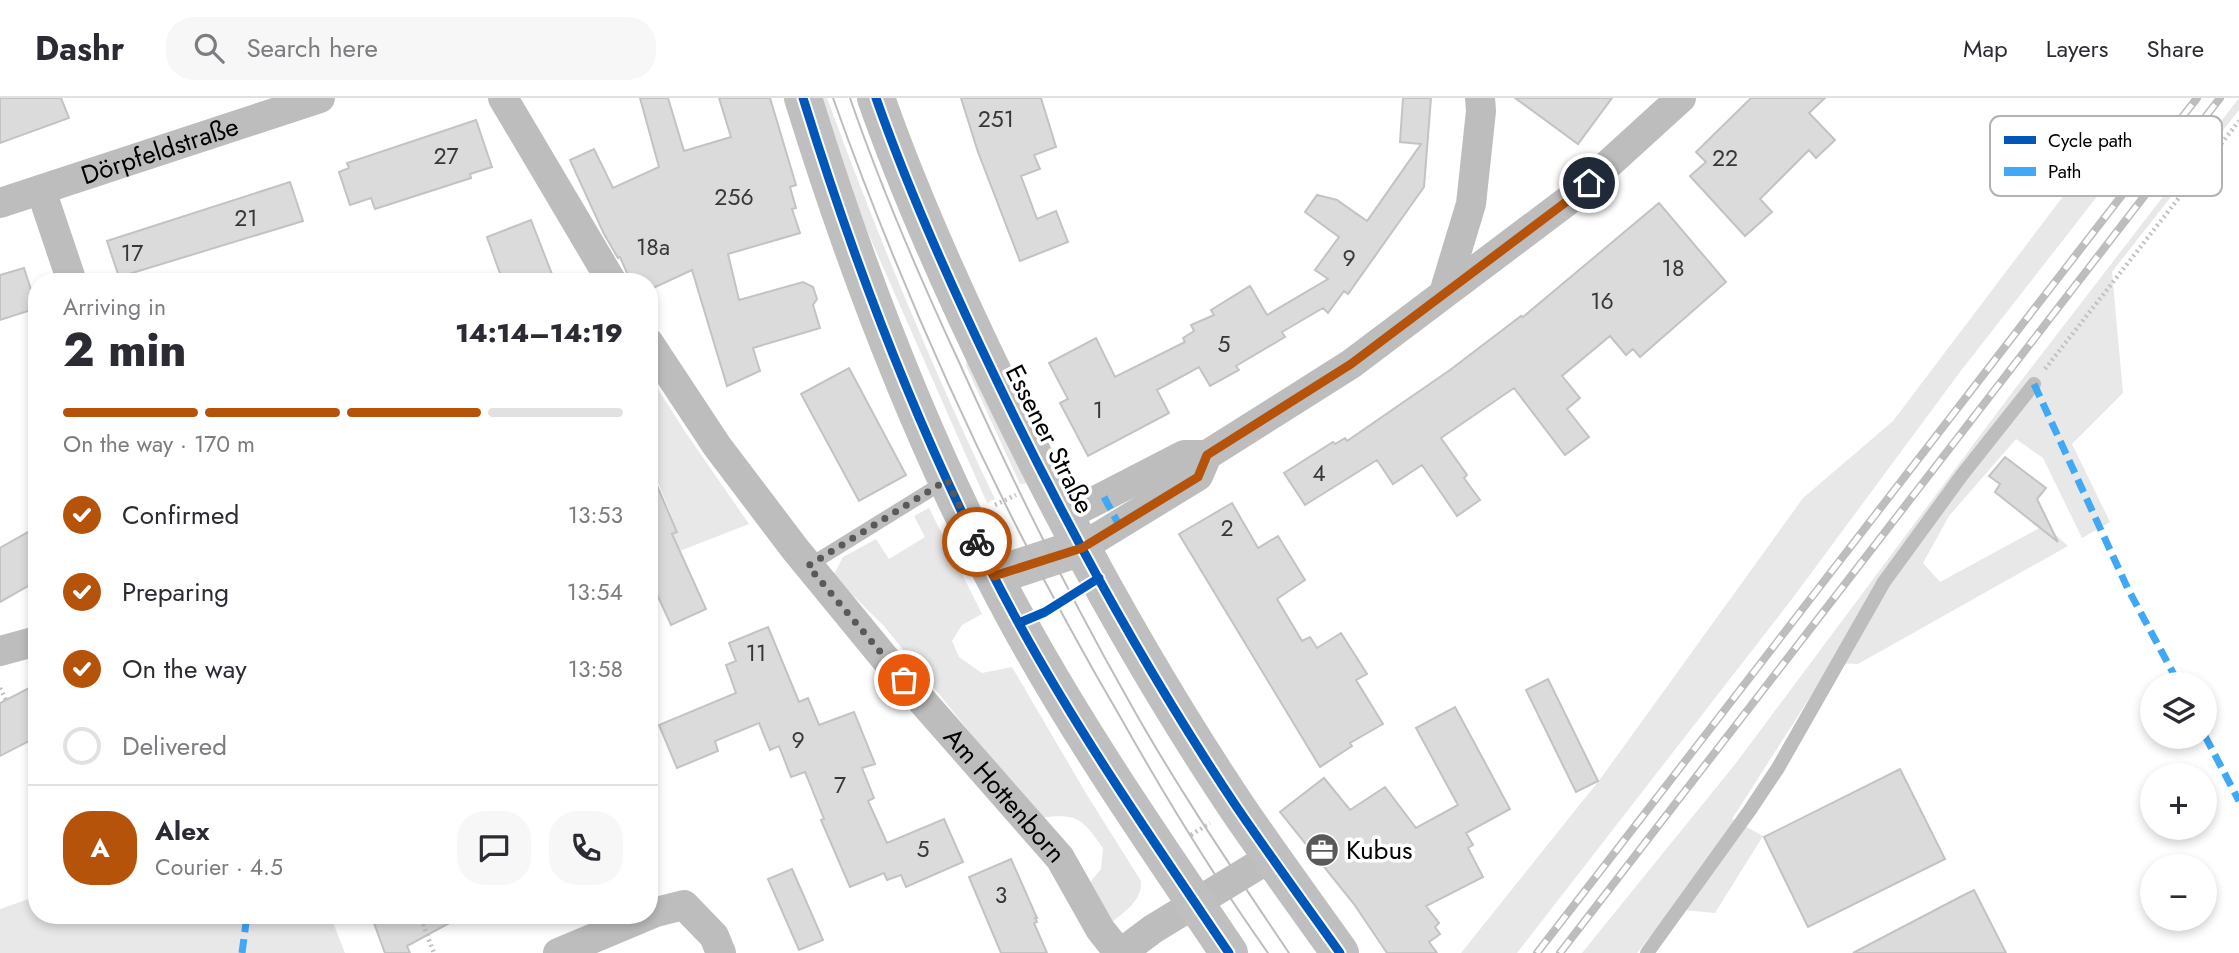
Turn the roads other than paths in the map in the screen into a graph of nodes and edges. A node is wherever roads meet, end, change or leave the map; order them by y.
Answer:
1 (320, 98) edge
2 (503, 98) edge
3 (803, 98) edge
4 (876, 98) edge
5 (1480, 98) edge
6 (1681, 98) edge
7 (41, 190) junction
8 (0, 203) edge
9 (69, 273) edge
10 (607, 273) edge
11 (1444, 293) junction
12 (658, 356) edge
13 (2034, 384) road end
14 (947, 480) junction
15 (1073, 532) junction
16 (808, 566) junction
17 (994, 576) junction
18 (28, 643) edge
19 (0, 651) edge
20 (1272, 857) junction
21 (1196, 904) junction
22 (658, 912) edge
23 (627, 924) edge
24 (558, 953) edge
25 (721, 953) edge
26 (1120, 953) edge
27 (1229, 953) edge
28 (1340, 953) edge
29 (1647, 953) edge

1 - 7 street, Dörpfeldstraße
2 - 10 street
3 - 14 main road
4 - 15 main road, Essener Straße
5 - 11 street
6 - 11 street
7 - 8 street, Dörpfeldstraße
7 - 9 street
11 - 15 street
12 - 16 street, Am Hottenborn
13 - 29 lane
14 - 16 lane
14 - 17 main road
15 - 17 main road, Essener Straße
15 - 20 main road, Essener Straße
16 - 26 street, Am Hottenborn
17 - 21 main road
18 - 19 street
20 - 21 street
20 - 28 main road, Essener Straße
21 - 26 street
21 - 27 main road
22 - 25 street
23 - 24 street

